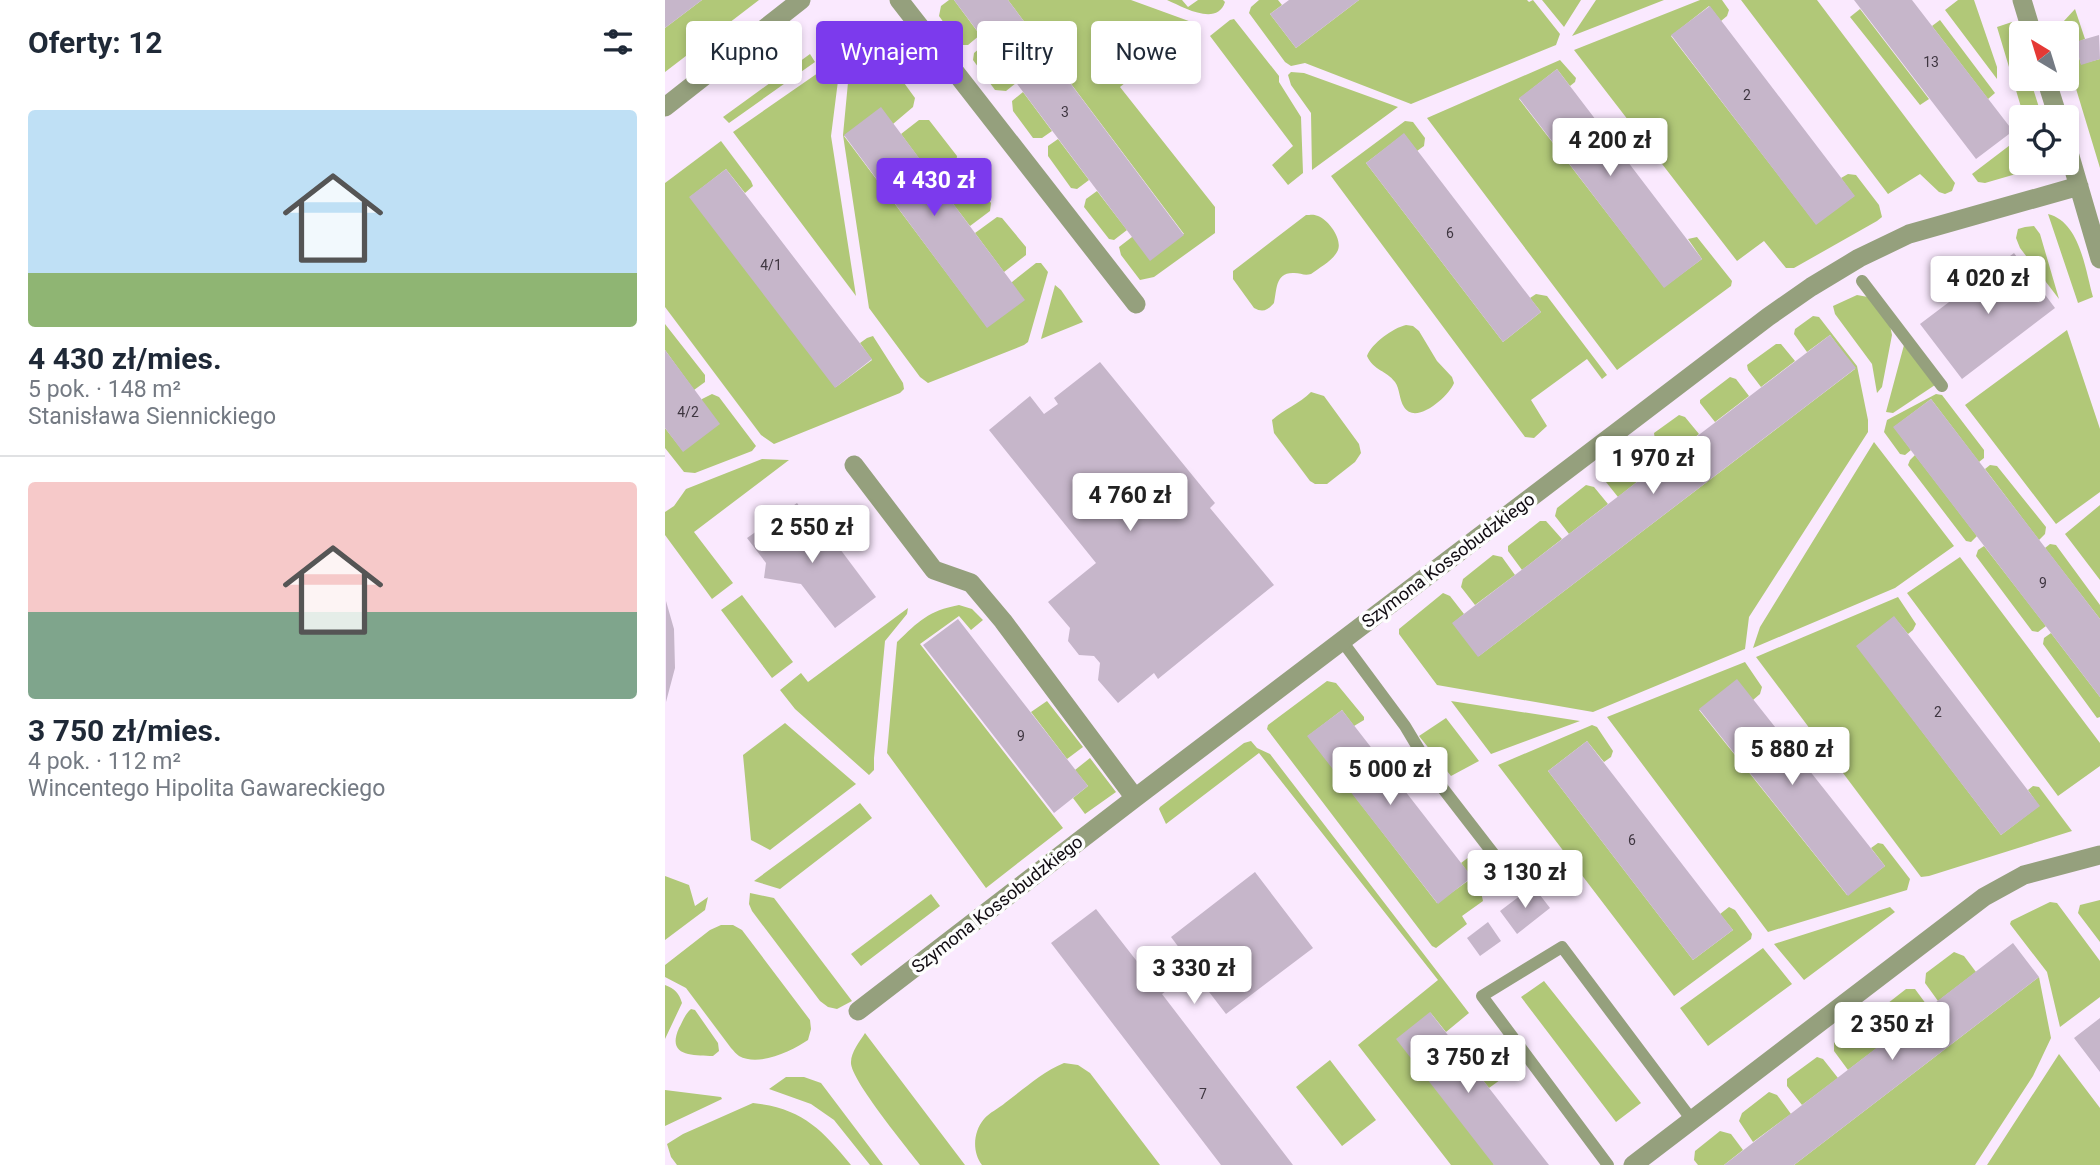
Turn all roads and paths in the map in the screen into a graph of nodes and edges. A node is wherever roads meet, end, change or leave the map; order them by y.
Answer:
1 (801, 0) edge
2 (899, 0) edge
3 (2022, 0) edge
4 (2028, 21) edge
5 (665, 107) edge
6 (2076, 175) edge
7 (2079, 186) junction
8 (2100, 259) edge
9 (1862, 281) dead end
10 (1136, 304) dead end
11 (1942, 386) dead end
12 (854, 465) dead end
13 (1342, 641) junction
14 (1135, 798) junction
15 (2100, 855) edge
16 (1516, 883) dead end
17 (858, 1011) dead end
18 (1692, 1120) junction
19 (1608, 1165) edge
20 (1633, 1165) edge

1 - 5 street
2 - 10 street
3 - 4 street
6 - 7 street
7 - 8 street
7 - 13 street, Szymona Kossobudzkiego
9 - 11 lane
12 - 14 street
13 - 14 street, Szymona Kossobudzkiego
13 - 16 lane
14 - 17 street, Szymona Kossobudzkiego
15 - 18 street
18 - 19 lane
18 - 20 street

